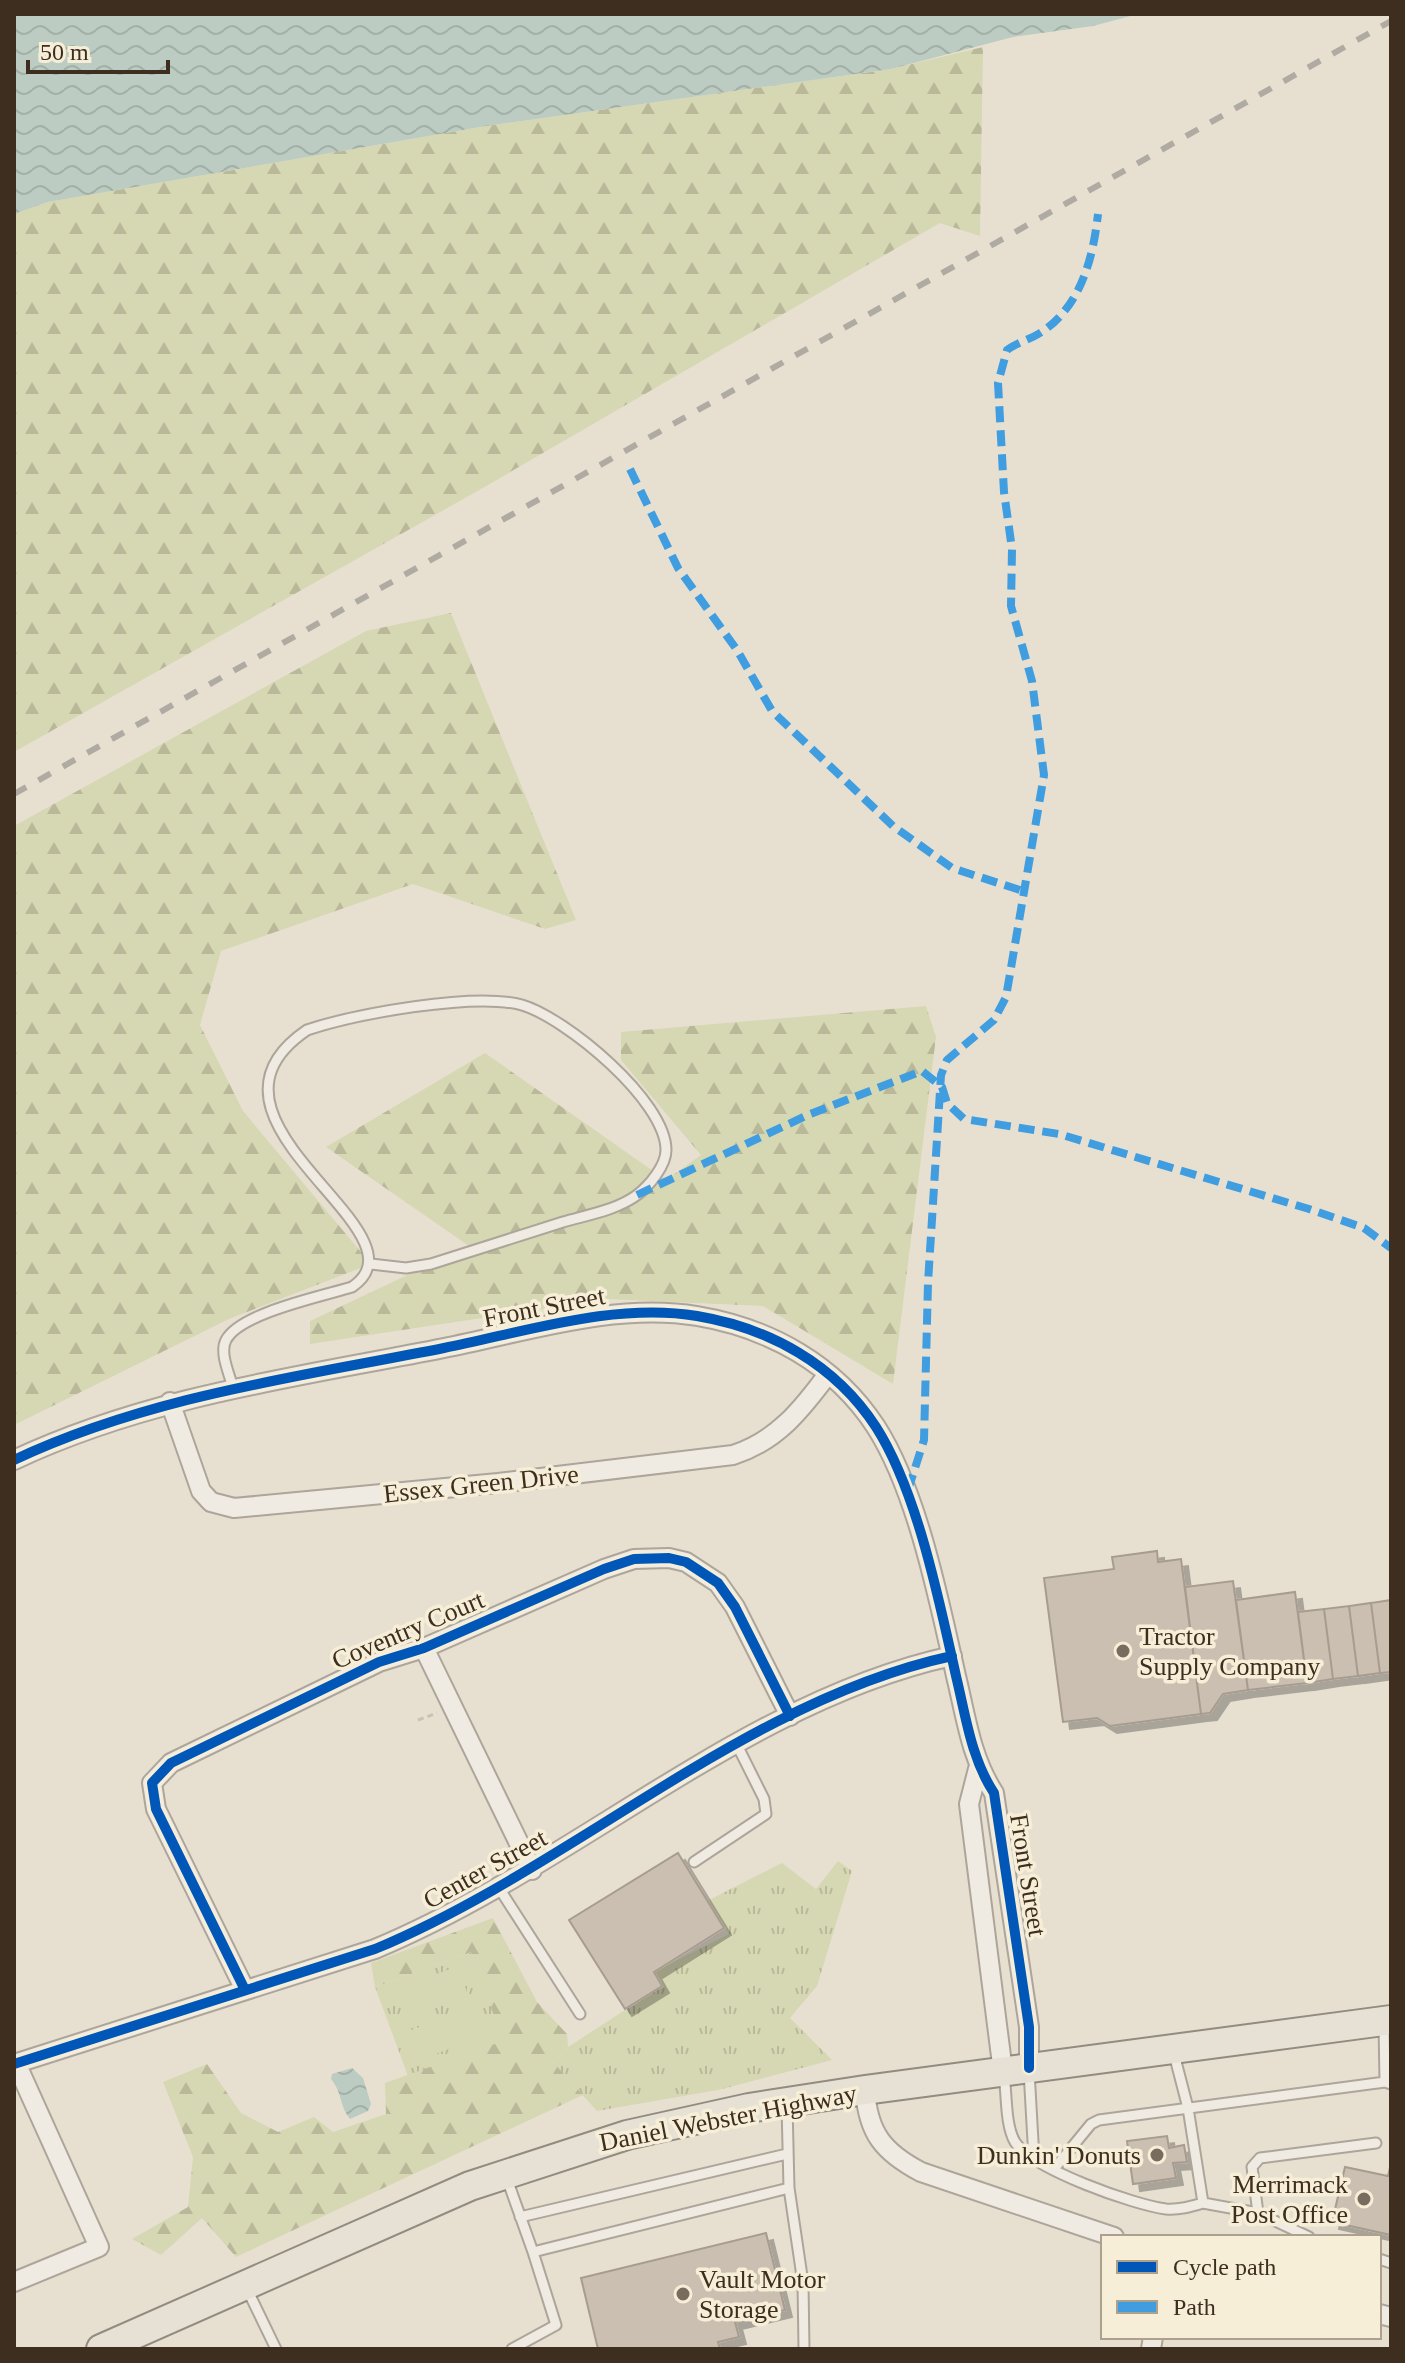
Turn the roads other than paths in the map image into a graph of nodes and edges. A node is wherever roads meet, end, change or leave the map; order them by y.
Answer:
1 (371, 1264) junction
2 (828, 1374) junction
3 (233, 1388) junction
4 (170, 1402) junction
5 (14, 1460) edge
6 (424, 1648) junction
7 (952, 1656) junction
8 (790, 1716) junction
9 (737, 1745) junction
10 (978, 1769) junction
11 (694, 1862) dead end
12 (532, 1870) junction
13 (499, 1888) junction
14 (245, 1990) junction
15 (580, 2014) dead end
16 (1387, 2021) edge
17 (1173, 2051) junction
18 (15, 2063) edge
19 (1016, 2070) junction
20 (1388, 2083) edge
21 (865, 2090) junction
22 (787, 2102) junction
23 (1188, 2108) junction
24 (1376, 2143) dead end
25 (787, 2154) junction
26 (1034, 2159) junction
27 (1054, 2169) junction
28 (505, 2173) junction
29 (789, 2188) junction
30 (1203, 2203) junction
31 (1258, 2213) junction
32 (520, 2217) junction
33 (1108, 2235) edge
34 (1305, 2235) edge
35 (533, 2252) junction
36 (14, 2282) edge
37 (245, 2283) junction
38 (101, 2349) edge
39 (276, 2349) edge
40 (512, 2349) edge
41 (804, 2349) edge

1 - 1 lane
1 - 3 lane
2 - 3 street, Front Street
2 - 4 street, Essex Green Drive
2 - 7 street, Front Street
3 - 4 street, Front Street
4 - 5 street, Front Street
6 - 8 street, Coventry Court
6 - 12 street, Coventry Court
6 - 14 street, Coventry Court
7 - 8 street, Center Street
7 - 10 street, Front Street
8 - 9 street, Center Street
9 - 11 lane
9 - 12 street, Center Street
10 - 19 street, Front Street
10 - 19 street, Front Street
12 - 13 street, Center Street
13 - 14 street, Center Street
13 - 15 lane
14 - 18 street, Center Street
16 - 17 main road, Daniel Webster Highway
16 - 20 lane
17 - 19 main road, Daniel Webster Highway
17 - 23 lane
18 - 36 street
19 - 21 main road, Daniel Webster Highway
19 - 26 lane
19 - 26 lane
20 - 23 lane
21 - 22 main road, Daniel Webster Highway
21 - 33 street
22 - 25 lane
22 - 28 main road, Daniel Webster Highway
23 - 27 lane
23 - 30 lane
24 - 31 lane
25 - 29 lane
25 - 32 lane
26 - 27 lane
27 - 30 lane
28 - 32 lane
28 - 37 main road, Daniel Webster Highway
29 - 35 lane
29 - 41 lane
30 - 31 lane
31 - 34 lane
32 - 35 lane
35 - 40 lane
37 - 38 main road, Daniel Webster Highway
37 - 39 lane

